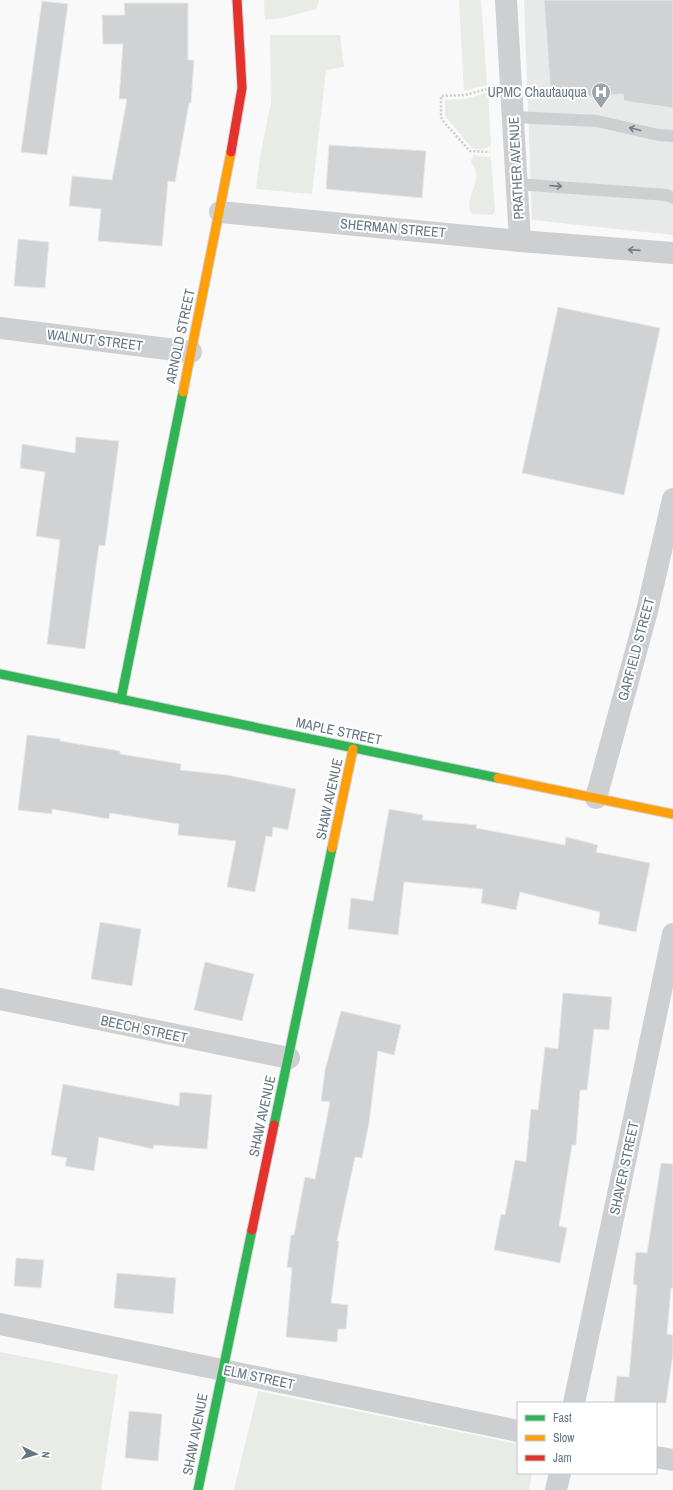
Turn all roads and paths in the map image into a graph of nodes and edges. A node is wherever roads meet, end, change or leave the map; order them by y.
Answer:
1 (237, 0) edge
2 (506, 0) edge
3 (489, 88) dead end
4 (513, 117) junction
5 (673, 136) edge
6 (492, 152) dead end
7 (517, 184) junction
8 (673, 198) edge
9 (220, 212) junction
10 (520, 241) junction
11 (673, 253) edge
12 (0, 328) edge
13 (191, 352) junction
14 (673, 499) edge
15 (0, 674) edge
16 (121, 699) junction
17 (354, 749) junction
18 (596, 798) junction
19 (673, 814) edge
20 (673, 934) edge
21 (0, 999) edge
22 (289, 1058) junction
23 (0, 1324) edge
24 (222, 1369) junction
25 (574, 1402) edge
26 (517, 1430) edge
27 (657, 1457) edge
28 (673, 1460) edge
29 (560, 1474) edge
30 (198, 1490) edge
31 (556, 1490) edge

1 - 9 street, ARNOLD STREET
2 - 4 street, PRATHER AVENUE
3 - 6 path
5 -> 4 lane
4 - 7 street, PRATHER AVENUE
7 -> 8 lane
7 - 10 street, PRATHER AVENUE
9 - 10 street, SHERMAN STREET
9 - 13 street, ARNOLD STREET
11 -> 10 street, SHERMAN STREET
12 - 13 street, WALNUT STREET
13 - 16 street, ARNOLD STREET
14 - 18 street, GARFIELD STREET
15 - 16 street, MAPLE STREET
16 - 17 street, MAPLE STREET
17 - 18 street, MAPLE STREET
17 - 22 street, SHAW AVENUE
18 - 19 street, MAPLE STREET
20 - 25 street, SHAVER STREET
21 - 22 street, BEECH STREET
22 - 24 street, SHAW AVENUE
23 - 24 street, ELM STREET
24 - 26 street, ELM STREET
24 - 30 street, SHAW AVENUE
27 - 28 street
29 - 31 street

